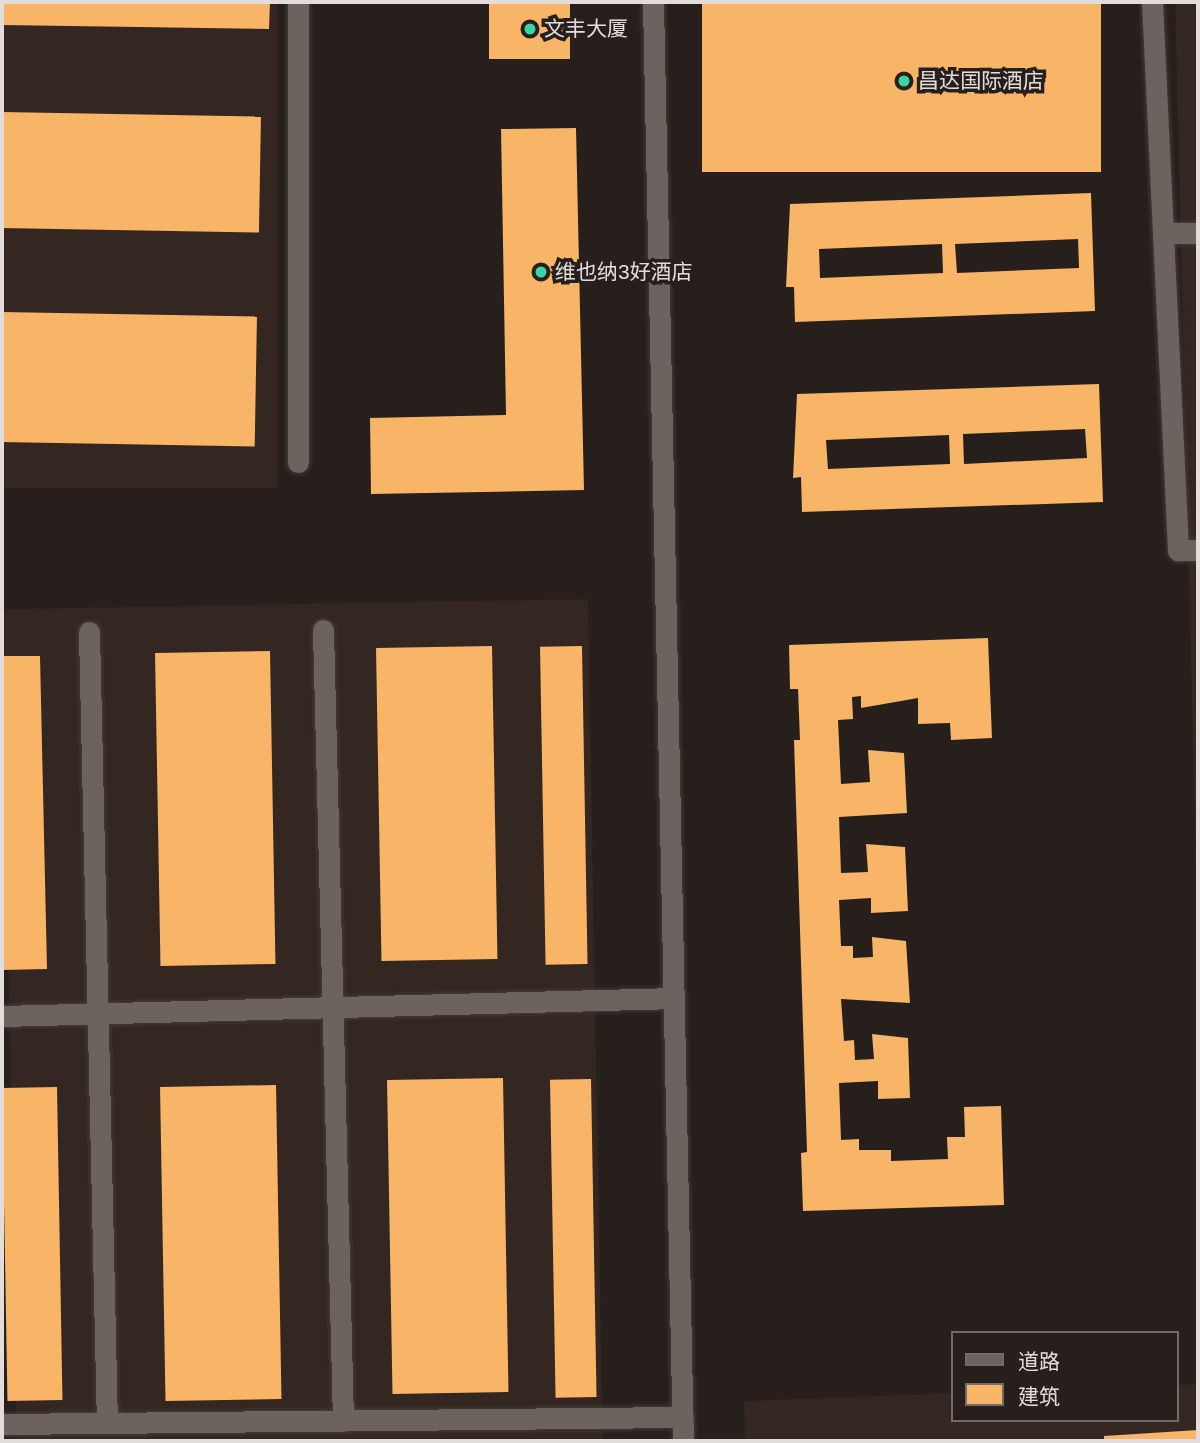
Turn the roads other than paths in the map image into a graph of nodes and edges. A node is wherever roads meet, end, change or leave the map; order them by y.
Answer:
1 (298, 2) edge
2 (653, 2) edge
3 (1152, 2) edge
4 (1164, 233) junction
5 (1198, 233) edge
6 (298, 462) dead end
7 (1198, 550) edge
8 (323, 630) dead end
9 (89, 632) dead end
10 (674, 998) junction
11 (333, 1007) junction
12 (100, 1013) junction
13 (2, 1016) edge
14 (682, 1418) junction
15 (343, 1420) junction
16 (107, 1423) junction
17 (2, 1424) edge
18 (184, 1432) edge
19 (683, 1441) edge

1 - 6 street
2 - 10 street
3 - 4 street
4 - 5 street
4 - 7 street
8 - 11 street
9 - 12 street
10 - 11 street
10 - 14 street
11 - 12 street
11 - 15 street
12 - 13 street
12 - 16 street
14 - 15 street
14 - 19 street
15 - 18 street
16 - 17 street
16 - 18 street

